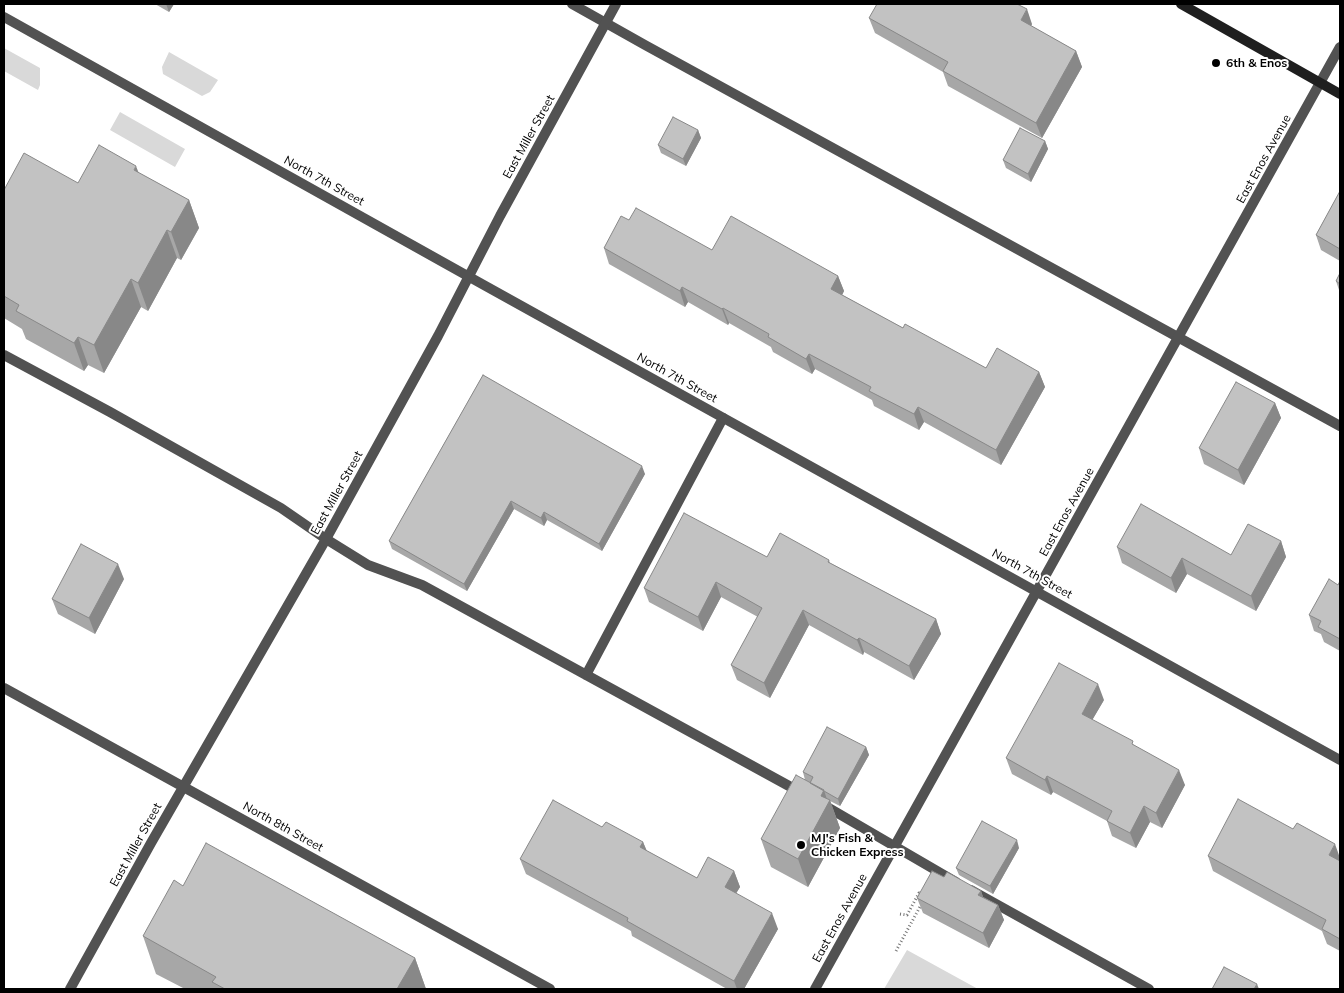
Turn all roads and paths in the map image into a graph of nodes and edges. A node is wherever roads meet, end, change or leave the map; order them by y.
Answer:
1 (572, 4) edge
2 (616, 4) edge
3 (1181, 4) edge
4 (4, 16) edge
5 (605, 23) junction
6 (1340, 47) edge
7 (1321, 83) junction
8 (1340, 94) edge
9 (468, 277) junction
10 (1179, 338) junction
11 (4, 355) edge
12 (723, 418) junction
13 (1340, 426) edge
14 (326, 539) junction
15 (1036, 591) junction
16 (586, 675) junction
17 (4, 688) edge
18 (1340, 760) edge
19 (184, 786) junction
20 (895, 846) junction
21 (900, 914) dead end
22 (896, 951) dead end
23 (70, 989) edge
24 (550, 989) edge
25 (815, 989) edge
26 (1149, 989) edge

1 - 5 street
2 - 5 street, East Miller Street
3 - 7 main road
4 - 9 street, North 7th Street
5 - 9 street, East Miller Street
5 - 10 street
6 - 7 street, East Enos Avenue
7 - 8 main road
7 - 10 street, East Enos Avenue
9 - 12 street, North 7th Street
9 - 14 street, East Miller Street
10 - 13 street
10 - 15 street, East Enos Avenue
11 - 14 street
12 - 15 street, North 7th Street
12 - 16 street
14 - 16 street
14 - 19 street, East Miller Street
15 - 18 street, North 7th Street
15 - 20 street, East Enos Avenue
16 - 20 street
17 - 19 street, North 8th Street
19 - 23 street, East Miller Street
19 - 24 street, North 8th Street
20 - 25 street, East Enos Avenue
20 - 26 street
21 - 22 path

